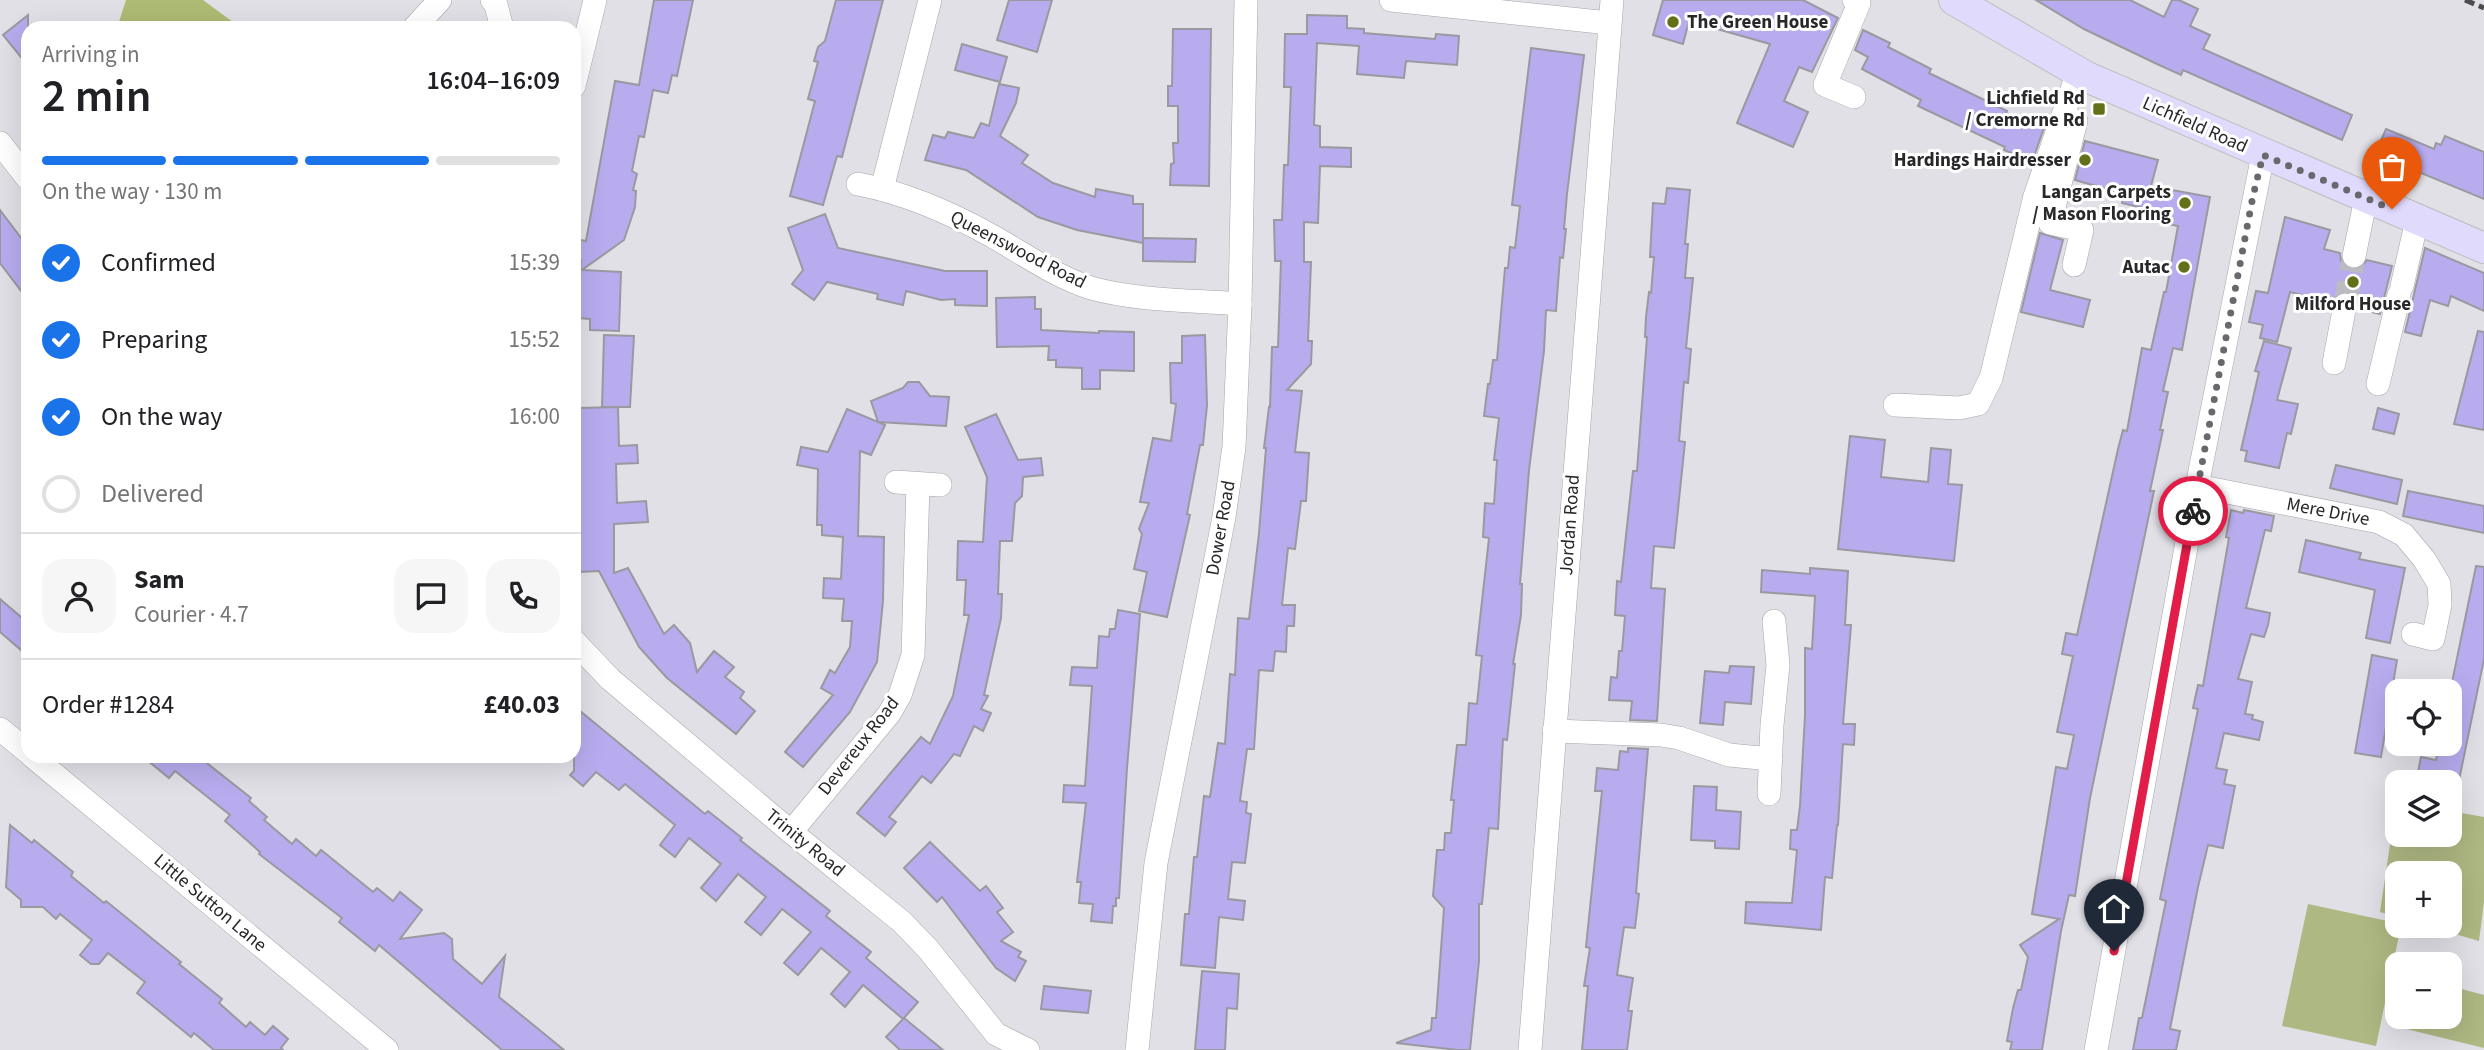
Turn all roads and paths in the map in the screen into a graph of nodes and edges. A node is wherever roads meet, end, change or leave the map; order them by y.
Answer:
1 (440, 0) edge
2 (492, 0) edge
3 (595, 0) edge
4 (930, 0) edge
5 (1246, 0) edge
6 (1391, 0) edge
7 (1854, 0) edge
8 (1954, 0) edge
9 (1611, 11) edge
10 (420, 21) edge
11 (500, 21) edge
12 (581, 57) edge
13 (2082, 75) junction
14 (1854, 97) dead end
15 (0, 143) edge
16 (2263, 155) junction
17 (21, 170) edge
18 (858, 184) dead end
19 (882, 189) junction
20 (2366, 198) junction
21 (2417, 220) junction
22 (2484, 248) edge
23 (2354, 256) tunnel mouth
24 (2074, 265) dead end
25 (1240, 304) junction
26 (2345, 305) tunnel mouth
27 (2334, 363) dead end
28 (2378, 384) dead end
29 (1895, 405) dead end
30 (918, 484) dead end
31 (2197, 486) junction
32 (1774, 621) dead end
33 (2413, 634) dead end
34 (581, 648) edge
35 (0, 729) edge
36 (1554, 731) junction
37 (21, 746) edge
38 (1770, 759) junction
39 (40, 763) edge
40 (1769, 794) dead end
41 (791, 832) junction
42 (387, 1050) edge
43 (1028, 1050) edge
44 (1137, 1050) edge
45 (1530, 1050) edge
46 (2096, 1050) edge

1 - 10 street
2 - 11 street
3 - 12 street
4 - 19 street
5 - 25 street, Dower Road
6 - 9 street
7 - 14 street
8 - 13 main road, Lichfield Road
9 - 36 street, Jordan Road
13 - 16 main road, Lichfield Road
13 - 24 street
13 - 29 street
15 - 17 street
16 - 20 main road, Lichfield Road
16 - 31 street
18 - 19 street, Queenswood Road
19 - 25 street, Queenswood Road
20 - 21 main road, Lichfield Road
20 - 23 street
21 - 22 main road, Lichfield Road
21 - 28 street
25 - 44 street, Dower Road
26 - 27 street
30 - 41 street, Devereux Road
31 - 33 street, Mere Drive
31 - 46 street
32 - 38 street
34 - 41 street, Trinity Road
35 - 37 street
36 - 38 street
36 - 45 street, Jordan Road
38 - 40 street
39 - 42 street, Little Sutton Lane
41 - 43 street, Trinity Road

